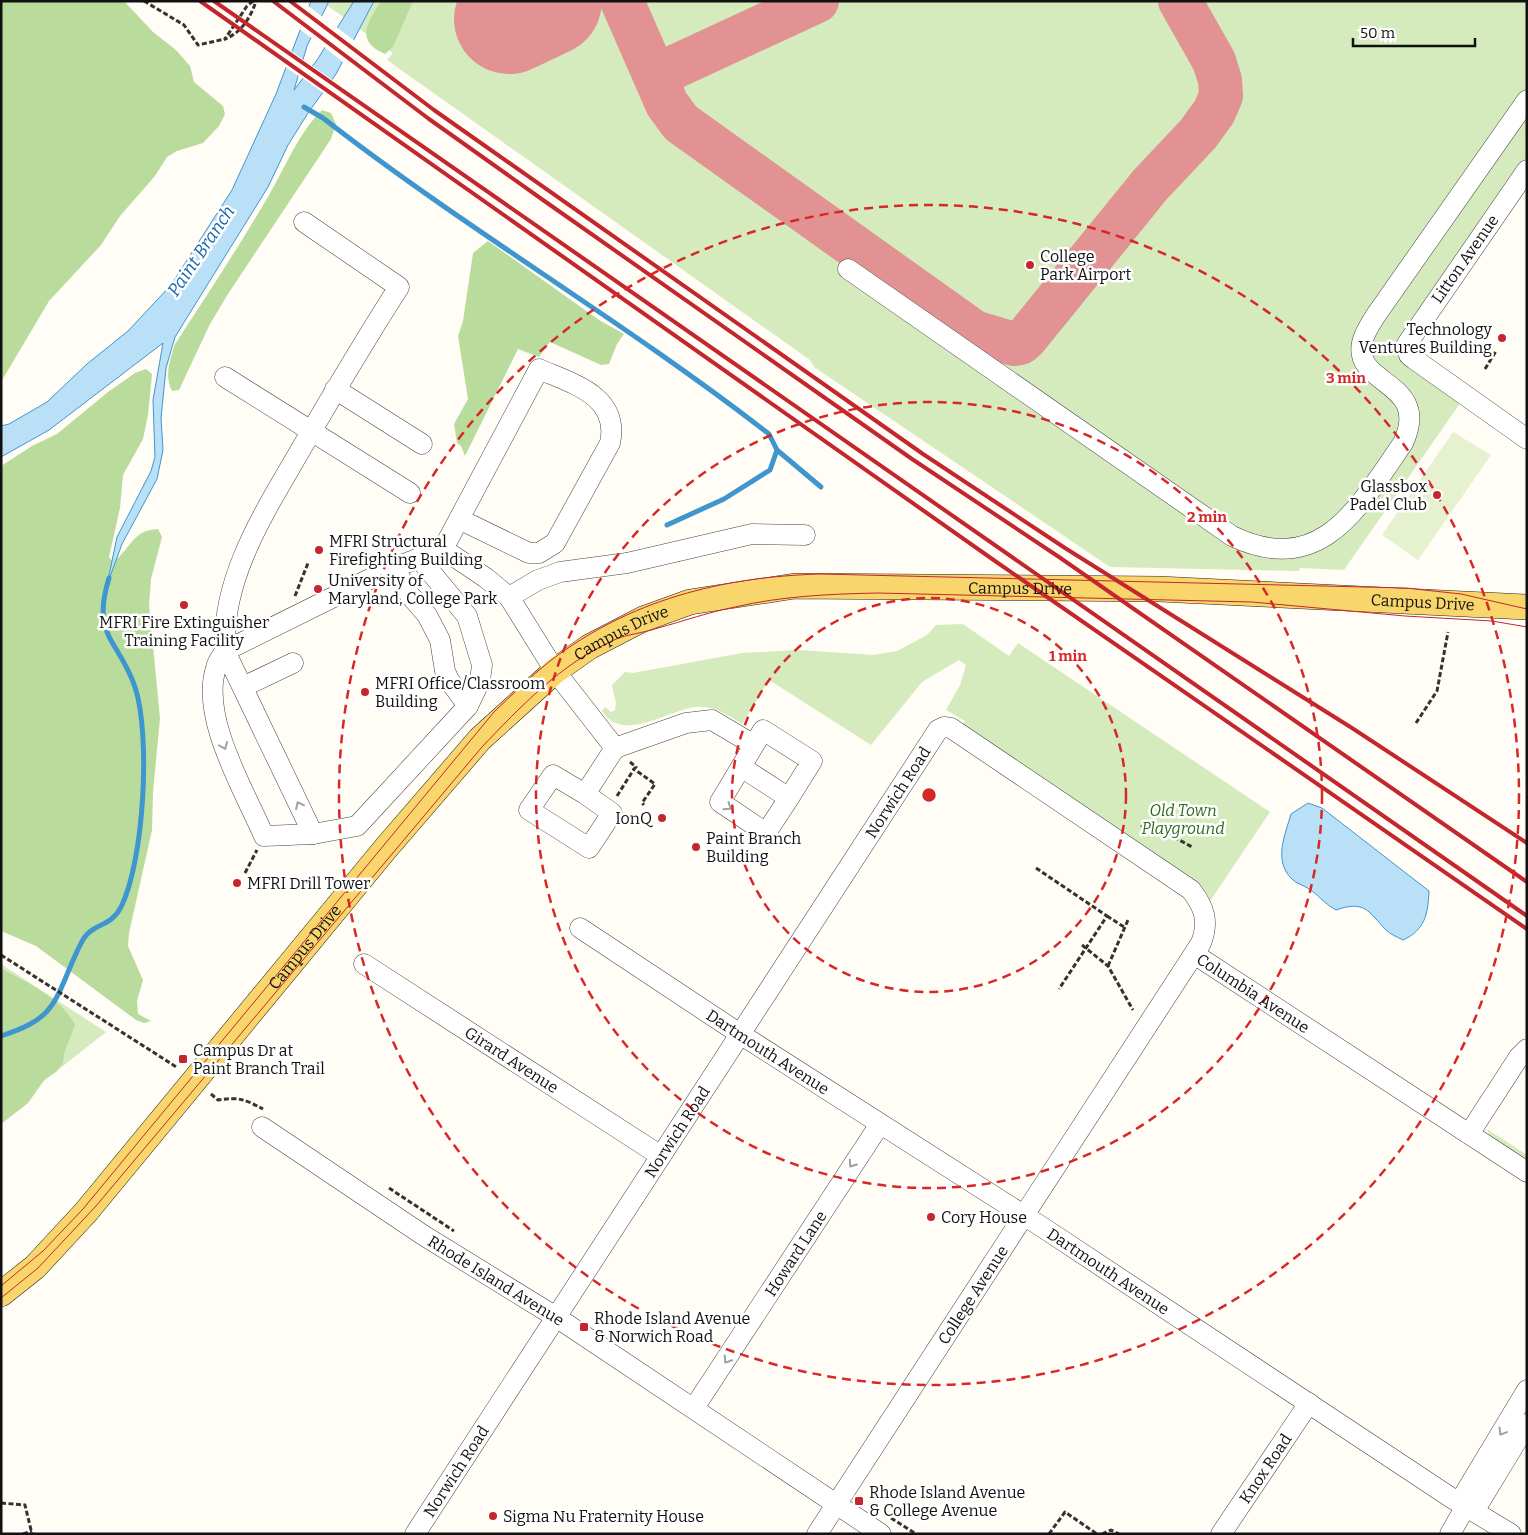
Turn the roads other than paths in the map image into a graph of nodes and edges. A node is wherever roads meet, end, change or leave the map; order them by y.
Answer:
1 (1527, 100) edge
2 (1527, 170) edge
3 (304, 222) dead end
4 (848, 268) dead end
5 (225, 377) dead end
6 (335, 390) junction
7 (310, 432) junction
8 (1527, 439) edge
9 (422, 444) dead end
10 (410, 493) dead end
11 (459, 520) junction
12 (805, 534) dead end
13 (443, 549) junction
14 (419, 558) junction
15 (394, 567) junction
16 (508, 596) junction
17 (1527, 606) edge
18 (225, 651) junction
19 (293, 664) dead end
20 (555, 671) junction
21 (243, 687) junction
22 (468, 706) junction
23 (938, 730) joint
24 (754, 745) junction
25 (615, 748) junction
26 (741, 767) junction
27 (585, 794) junction
28 (789, 798) junction
29 (313, 834) junction
30 (580, 928) dead end
31 (1194, 954) junction
32 (364, 964) dead end
33 (740, 1034) junction
34 (1527, 1049) edge
35 (264, 1119) road end
36 (880, 1124) junction
37 (1469, 1134) junction
38 (661, 1156) junction
39 (1527, 1172) edge
40 (1024, 1216) junction
41 (1, 1294) edge
42 (556, 1317) junction
43 (1527, 1390) edge
44 (1309, 1403) junction
45 (694, 1408) junction
46 (1527, 1424) edge
47 (836, 1504) junction
48 (1466, 1506) junction
49 (415, 1534) edge
50 (817, 1534) edge
51 (881, 1534) edge
52 (1221, 1534) edge
53 (1450, 1534) edge
54 (1511, 1534) edge

1 - 4 street
2 - 8 street, Litton Avenue
3 - 6 street
5 - 7 street
6 - 7 street
6 - 9 street
7 - 10 street
7 - 18 street
11 - 11 street
11 - 13 street
12 - 16 street
13 - 14 street
13 - 16 street
14 - 15 street
14 - 22 street
15 - 18 street
15 - 22 street
16 - 20 street
17 - 20 main road, Campus Drive
18 - 21 street
18 -> 29 street
19 - 21 street
20 - 25 street
20 - 41 main road, Campus Drive
29 -> 21 street
22 - 29 street
23 - 31 street, Columbia Avenue
23 - 33 street, Norwich Road
24 - 25 street
24 - 26 street
24 - 28 street
25 - 27 street
26 - 28 street
26 -> 28 street
27 - 27 street
30 - 33 street, Dartmouth Avenue
31 - 37 street, Columbia Avenue
31 - 40 street, College Avenue
32 - 38 street, Girard Avenue
33 - 36 street, Dartmouth Avenue
33 - 38 street, Norwich Road
34 - 37 street
35 - 42 street, Rhode Island Avenue
36 - 40 street, Dartmouth Avenue
36 -> 45 street, Howard Lane
37 - 39 street, Columbia Avenue
38 - 42 street, Norwich Road
40 - 44 street, Dartmouth Avenue
40 - 47 street, College Avenue
42 - 45 street, Rhode Island Avenue
42 - 49 street, Norwich Road
43 -> 48 street
44 - 48 street, Dartmouth Avenue
44 - 52 street, Knox Road
45 - 47 street, Rhode Island Avenue
46 - 48 street
47 - 50 street, College Avenue
47 - 51 street, Rhode Island Avenue
48 - 53 street
48 - 54 street, Dartmouth Avenue

